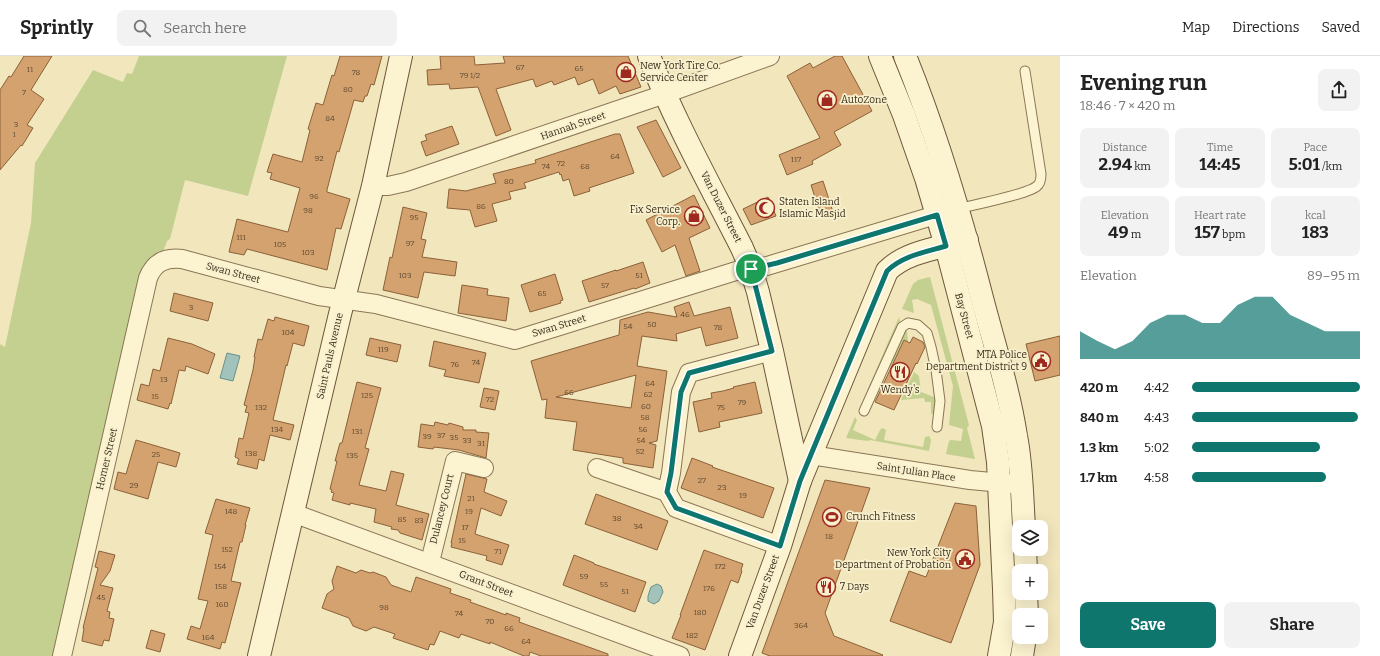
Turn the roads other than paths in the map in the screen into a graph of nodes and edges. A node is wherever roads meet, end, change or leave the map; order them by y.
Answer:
1 (402, 56) edge
2 (649, 56) edge
3 (770, 56) edge
4 (880, 56) edge
5 (905, 56) edge
6 (1025, 71) dead end
7 (665, 94) junction
8 (373, 186) junction
9 (958, 209) junction
10 (937, 215) junction
11 (967, 240) junction
12 (946, 246) junction
13 (156, 265) joint
14 (751, 269) junction
15 (344, 300) junction
16 (772, 351) junction
17 (864, 411) dead end
18 (937, 427) dead end
19 (811, 455) junction
20 (484, 468) dead end
21 (598, 468) dead end
22 (800, 481) junction
23 (999, 482) junction
24 (1022, 484) junction
25 (667, 492) junction
26 (293, 513) junction
27 (1024, 520) edge
28 (780, 546) junction
29 (430, 562) junction
30 (1025, 644) edge
31 (62, 656) edge
32 (259, 656) edge
33 (680, 656) edge
34 (740, 656) edge
35 (999, 656) edge
36 (1022, 656) edge

1 - 8 main road, Saint Pauls Avenue
2 - 7 main road, Van Duzer Street
3 - 7 street, Hannah Street
4 - 10 main road, Bay Street
5 - 9 main road
6 - 9 lane
7 - 8 street, Hannah Street
7 - 14 main road, Van Duzer Street
8 - 15 main road, Saint Pauls Avenue
9 - 10 street, Swan Street
9 - 11 main road
10 - 12 main road, Bay Street
10 - 14 street, Swan Street
11 - 12 main road, Van Duzer Street
11 - 24 main road
12 - 19 main road, Van Duzer Street
12 - 23 main road, Bay Street
13 - 15 street, Swan Street
13 - 31 street, Homer Street
14 - 15 street, Swan Street
14 - 16 main road, Van Duzer Street
15 - 26 main road, Saint Pauls Avenue
16 - 22 main road, Van Duzer Street
16 - 25 street
17 - 18 lane
19 - 22 main road, Van Duzer Street
19 - 23 street, Saint Julian Place
20 - 29 street, Dulancey Court
21 - 25 street
22 - 28 main road, Van Duzer Street
23 - 24 street, Saint Julian Place
23 - 35 main road, Bay Street
24 - 27 main road
25 - 28 street
26 - 29 street, Grant Street
26 - 32 main road, Saint Pauls Avenue
28 - 34 main road, Van Duzer Street
29 - 33 street, Grant Street
30 - 36 main road

